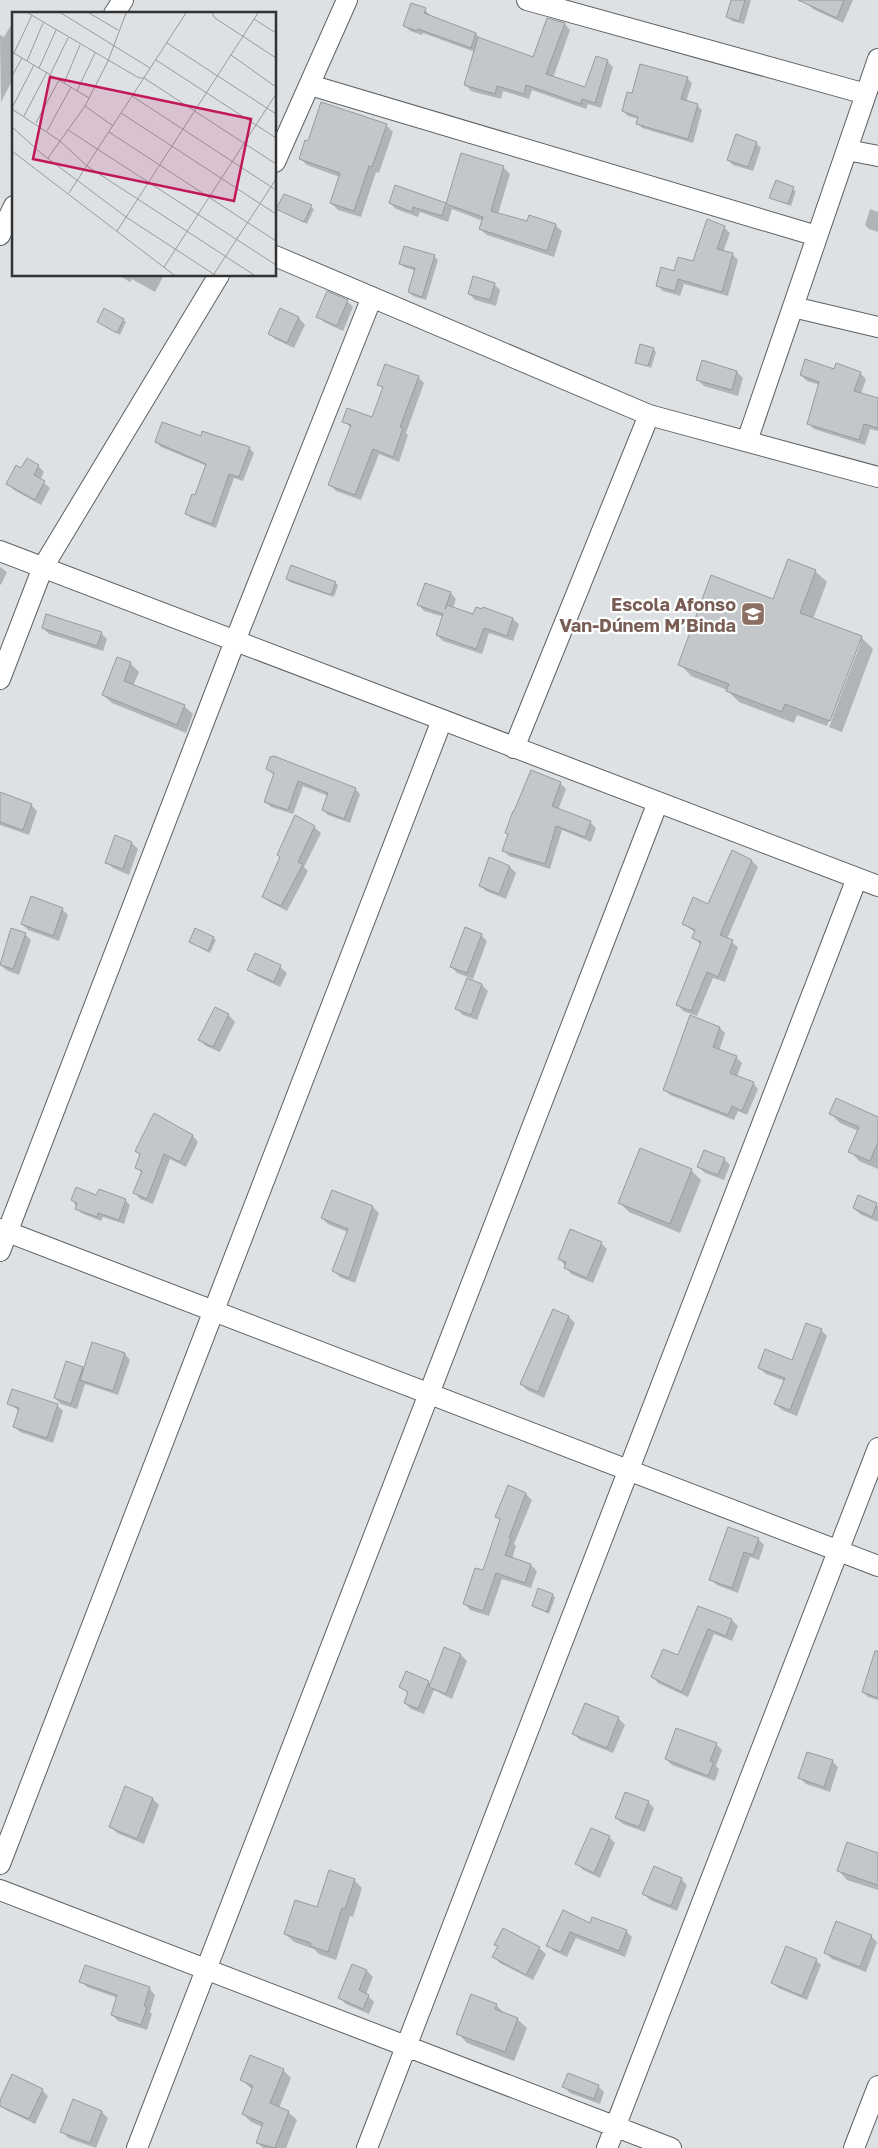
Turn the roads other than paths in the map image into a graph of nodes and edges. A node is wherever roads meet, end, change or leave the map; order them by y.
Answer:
1 (123, 0) edge
2 (347, 0) edge
3 (527, 0) edge
4 (115, 12) edge
5 (878, 59) edge
6 (310, 85) junction
7 (866, 94) junction
8 (847, 150) junction
9 (878, 156) edge
10 (276, 160) edge
11 (12, 210) edge
12 (0, 235) edge
13 (817, 236) junction
14 (276, 256) edge
15 (218, 276) edge
16 (372, 297) junction
17 (793, 307) junction
18 (878, 327) edge
19 (649, 415) junction
20 (747, 441) junction
21 (878, 476) edge
22 (0, 551) edge
23 (43, 567) junction
24 (235, 641) junction
25 (0, 679) edge
26 (442, 720) junction
27 (514, 748) junction
28 (658, 802) junction
29 (857, 878) junction
30 (878, 886) edge
31 (4, 1231) edge
32 (0, 1251) edge
33 (214, 1312) junction
34 (429, 1394) junction
35 (878, 1448) edge
36 (628, 1470) junction
37 (838, 1551) junction
38 (878, 1566) edge
39 (0, 1864) edge
40 (0, 1890) edge
41 (206, 1969) junction
42 (406, 2046) junction
43 (878, 2086) edge
44 (615, 2126) junction
45 (137, 2148) edge
46 (367, 2148) edge
47 (606, 2148) edge
48 (671, 2148) edge
49 (854, 2148) edge

1 - 4 street
2 - 6 street
3 - 7 street
5 - 7 street
6 - 10 street
6 - 13 street
7 - 8 street
8 - 9 street
8 - 13 street
11 - 12 street
13 - 17 street
14 - 16 street
15 - 23 street
16 - 19 street
16 - 24 street
17 - 18 street
17 - 20 street
19 - 20 street
19 - 27 street
20 - 21 street
22 - 23 street
23 - 24 street
23 - 25 street
24 - 26 street
24 - 31 street
26 - 27 street
26 - 33 street
27 - 28 street
28 - 29 street
28 - 34 street
29 - 30 street
29 - 36 street
31 - 32 street
31 - 33 street
33 - 34 street
33 - 39 street
34 - 36 street
34 - 41 street
35 - 37 street
36 - 37 street
36 - 42 street
37 - 38 street
37 - 44 street
40 - 41 street
41 - 42 street
41 - 45 street
42 - 44 street
42 - 46 street
43 - 49 street
44 - 47 street
44 - 48 street

